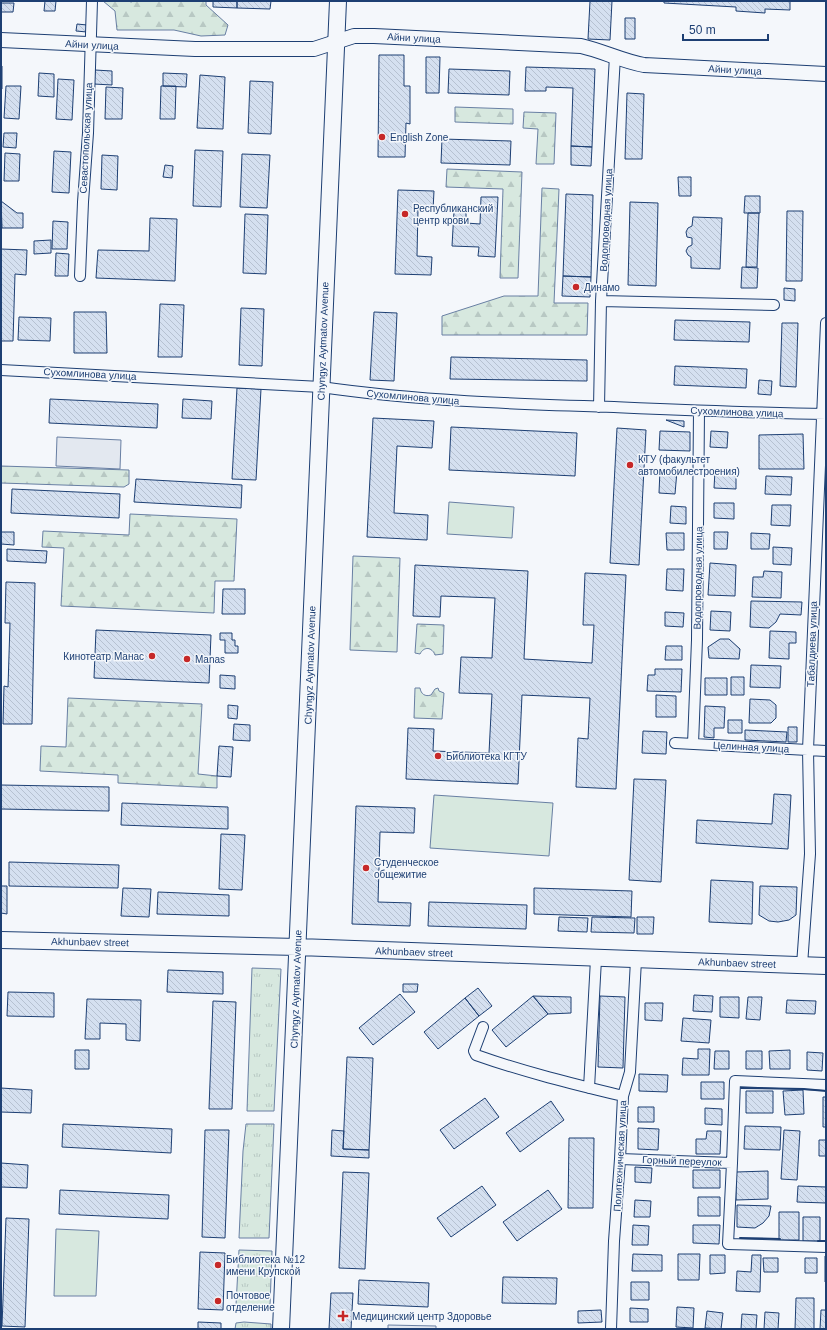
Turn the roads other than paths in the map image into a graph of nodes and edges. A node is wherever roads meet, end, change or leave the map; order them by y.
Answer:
1 (92, 1) edge
2 (338, 1) edge
3 (1, 40) edge
4 (336, 42) junction
5 (91, 45) junction
6 (615, 56) junction
7 (826, 74) edge
8 (80, 276) dead end
9 (602, 301) junction
10 (774, 305) dead end
11 (826, 323) edge
12 (1, 370) edge
13 (321, 387) junction
14 (599, 407) junction
15 (699, 411) junction
16 (824, 414) edge
17 (821, 528) edge
18 (675, 744) dead end
19 (693, 744) junction
20 (808, 750) junction
21 (826, 751) edge
22 (1, 940) edge
23 (298, 947) junction
24 (596, 958) junction
25 (636, 960) junction
26 (802, 966) junction
27 (826, 966) edge
28 (483, 1027) dead end
29 (826, 1085) edge
30 (589, 1088) junction
31 (623, 1096) junction
32 (620, 1159) junction
33 (732, 1163) junction
34 (826, 1247) edge
35 (282, 1329) edge
36 (611, 1329) edge

1 - 5 street, Севастопольская улица
2 - 4 main road, Chyngyz Aytmatov Avenue
3 - 5 street, Айни улица
4 - 5 street, Айни улица
4 - 6 street, Айни улица
4 - 13 main road, Chyngyz Aytmatov Avenue
5 - 8 street, Севастопольская улица
6 - 7 street, Айни улица
6 - 9 street, Водопроводная улица
9 - 10 street
9 - 14 street, Водопроводная улица
11 - 16 street, Табалдиева улица
12 - 13 street, Сухомлинова улица
13 - 14 street, Сухомлинова улица
13 - 23 main road, Chyngyz Aytmatov Avenue
14 - 15 street, Сухомлинова улица
15 - 16 street, Сухомлинова улица
15 - 19 street, Водопроводная улица
16 - 17 street, Табалдиева улица
17 - 20 street, Табалдиева улица
18 - 19 street, Целинная улица
19 - 20 street, Целинная улица
20 - 21 street, Целинная улица
20 - 26 street, Табалдиева улица
22 - 23 main road, Akhunbaev street
23 - 24 main road, Akhunbaev street
23 - 35 main road, Chyngyz Aytmatov Avenue
24 - 25 main road, Akhunbaev street
24 - 30 street
25 - 26 main road, Akhunbaev street
25 - 31 street, Политехническая улица
26 - 27 main road, Akhunbaev street
28 - 30 street
29 - 33 street
30 - 31 street
31 - 32 street, Политехническая улица
32 - 33 street, Горный переулок
32 - 36 street, Политехническая улица
33 - 34 street, Горный переулок

